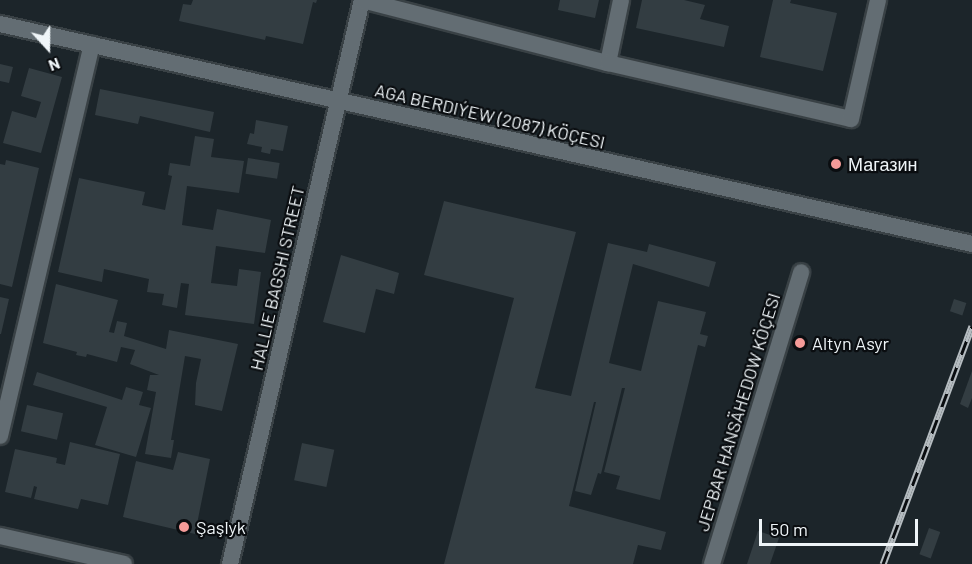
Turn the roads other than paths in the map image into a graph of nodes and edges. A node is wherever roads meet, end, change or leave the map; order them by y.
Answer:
1 (362, 0) edge
2 (621, 0) edge
3 (878, 0) edge
4 (0, 24) edge
5 (92, 45) junction
6 (608, 63) junction
7 (339, 101) junction
8 (972, 244) edge
9 (801, 272) dead end
10 (0, 436) edge
11 (0, 536) edge
12 (124, 564) edge
13 (230, 564) edge
14 (712, 564) edge

1 - 6 street
1 - 7 street, HALLIE BAGSHI STREET
2 - 6 street
3 - 6 street
4 - 5 street, AGA BERDIÝEW (2087) KÖÇESI
5 - 7 street, AGA BERDIÝEW (2087) KÖÇESI
5 - 10 street
7 - 8 street, AGA BERDIÝEW (2087) KÖÇESI
7 - 13 street, HALLIE BAGSHI STREET
9 - 14 street, JEPBAR HANSÄHEDOW KÖÇESI
11 - 12 street

